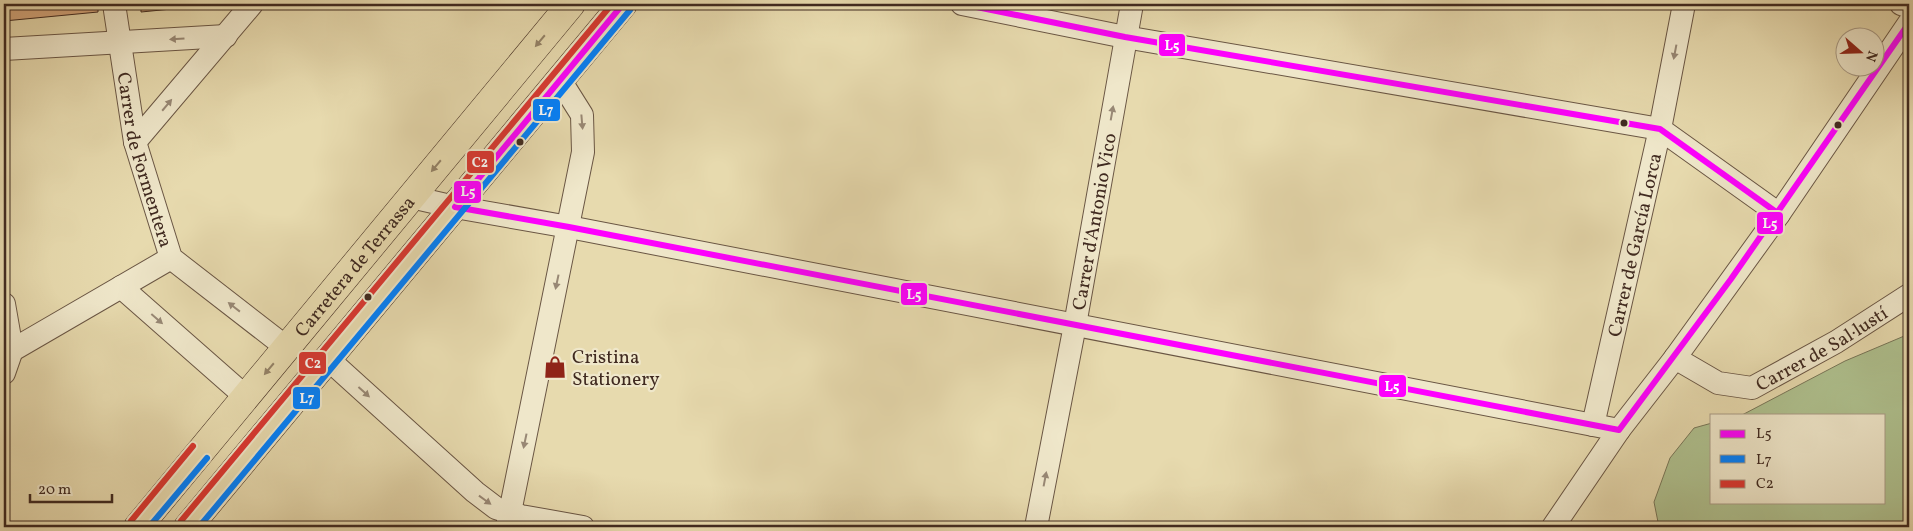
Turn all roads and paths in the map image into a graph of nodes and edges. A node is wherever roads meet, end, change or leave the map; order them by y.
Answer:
1 (114, 4) edge
2 (252, 4) edge
3 (571, 4) edge
4 (623, 4) edge
5 (962, 4) edge
6 (1132, 4) edge
7 (1684, 4) edge
8 (1901, 4) edge
9 (1909, 7) edge
10 (1909, 23) edge
11 (226, 36) junction
12 (1125, 37) junction
13 (121, 43) junction
14 (4, 49) edge
15 (560, 80) junction
16 (1660, 129) junction
17 (135, 142) junction
18 (411, 196) junction
19 (455, 207) junction
20 (1779, 214) junction
21 (568, 227) junction
22 (170, 258) junction
23 (121, 286) junction
24 (1909, 295) edge
25 (4, 304) edge
26 (1075, 325) junction
27 (287, 348) junction
28 (8, 353) edge
29 (1675, 358) junction
30 (328, 359) junction
31 (4, 373) edge
32 (246, 397) junction
33 (1593, 425) junction
34 (1619, 430) junction
35 (509, 520) edge
36 (138, 527) edge
37 (188, 527) edge
38 (583, 527) edge
39 (1036, 527) edge
40 (1552, 527) edge

1 - 13 street, Carrer de Formentera
2 - 11 street
3 -> 18 main road, Carretera de Terrassa
4 - 15 main road, Carretera de Terrassa
5 - 12 street
6 - 12 street, Carrer d'Antonio Vico
7 -> 16 street, Carrer de García Lorca
8 - 9 street
10 - 20 street
11 -> 13 street
17 -> 11 street
12 - 16 street
26 -> 12 street, Carrer d'Antonio Vico
13 - 14 street
13 - 17 street, Carrer de Formentera
15 - 19 main road, Carretera de Terrassa
15 -> 21 street
16 - 20 street
16 - 33 street, Carrer de García Lorca
17 - 22 street, Carrer de Formentera
18 - 19 street
18 - 27 main road, Carretera de Terrassa
19 - 21 street
19 - 30 main road, Carretera de Terrassa
20 - 29 street
21 - 26 street
21 -> 35 street
22 - 23 street
27 -> 22 street, Carrer de Formentera
23 - 28 street
23 -> 32 street
24 - 29 street, Carrer de Sal·lustí
25 - 28 street
26 - 33 street
39 -> 26 street, Carrer d'Antonio Vico
27 -> 32 main road, Carretera de Terrassa
28 - 31 street
29 - 34 street
30 -> 35 street
30 - 37 main road, Carretera de Terrassa
32 - 36 main road, Carretera de Terrassa
33 - 34 street
34 - 40 street
35 - 38 street

